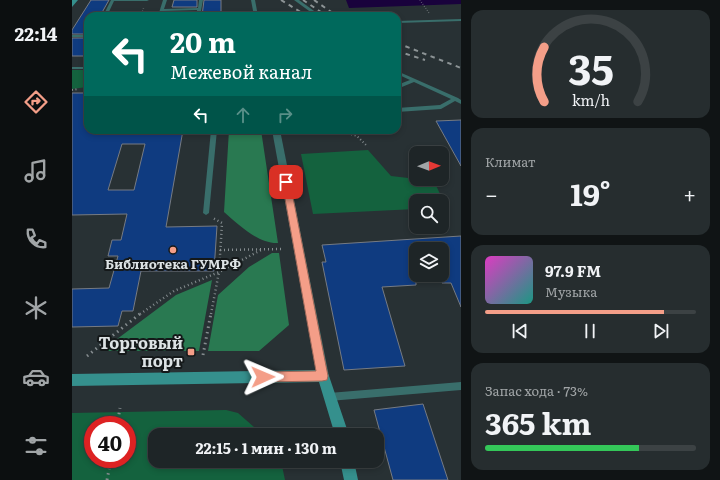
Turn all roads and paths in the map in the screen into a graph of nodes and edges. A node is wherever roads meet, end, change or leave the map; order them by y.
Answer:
1 (76, 0) edge
2 (147, 0) edge
3 (165, 0) edge
4 (201, 0) edge
5 (253, 0) edge
6 (296, 0) edge
7 (420, 0) edge
8 (72, 5) edge
9 (424, 5) dead end
10 (200, 9) junction
11 (162, 10) joint
12 (107, 12) edge
13 (199, 12) edge
14 (255, 12) edge
15 (313, 12) edge
16 (461, 20) edge
17 (401, 22) edge
18 (72, 36) edge
19 (84, 36) edge
20 (72, 68) edge
21 (84, 68) edge
22 (401, 74) edge
23 (414, 80) junction
24 (401, 85) edge
25 (78, 89) dead end
26 (72, 90) edge
27 (458, 100) edge
28 (401, 110) edge
29 (214, 134) edge
30 (277, 134) edge
31 (351, 134) edge
32 (366, 145) dead end
33 (206, 213) joint
34 (282, 249) dead end
35 (220, 250) junction
36 (262, 250) junction
37 (219, 272) junction
38 (87, 356) dead end
39 (203, 356) dead end
40 (322, 376) junction
41 (72, 380) edge
42 (461, 386) edge
43 (329, 397) junction
44 (120, 408) dead end
45 (119, 416) edge
46 (340, 428) edge
47 (109, 468) edge
48 (349, 468) edge
49 (107, 480) edge
50 (352, 480) edge

1 - 8 street
2 - 12 lane
3 - 11 lane
4 - 10 lane
5 - 14 lane
6 - 15 lane
7 - 9 path
10 - 11 lane
10 - 13 lane
16 - 17 lane
18 - 19 lane
20 - 21 lane
22 - 23 lane
23 - 24 lane
23 - 27 lane
25 - 26 path
27 - 28 lane
29 - 33 lane
30 - 40 street
31 - 32 path
33 - 35 path
34 - 36 path
35 - 36 path
35 - 37 path
36 - 37 path
37 - 38 path
37 - 39 path
40 - 41 street
40 - 43 street
42 - 43 lane
43 - 46 street
44 - 45 path
47 - 49 path
48 - 50 street

